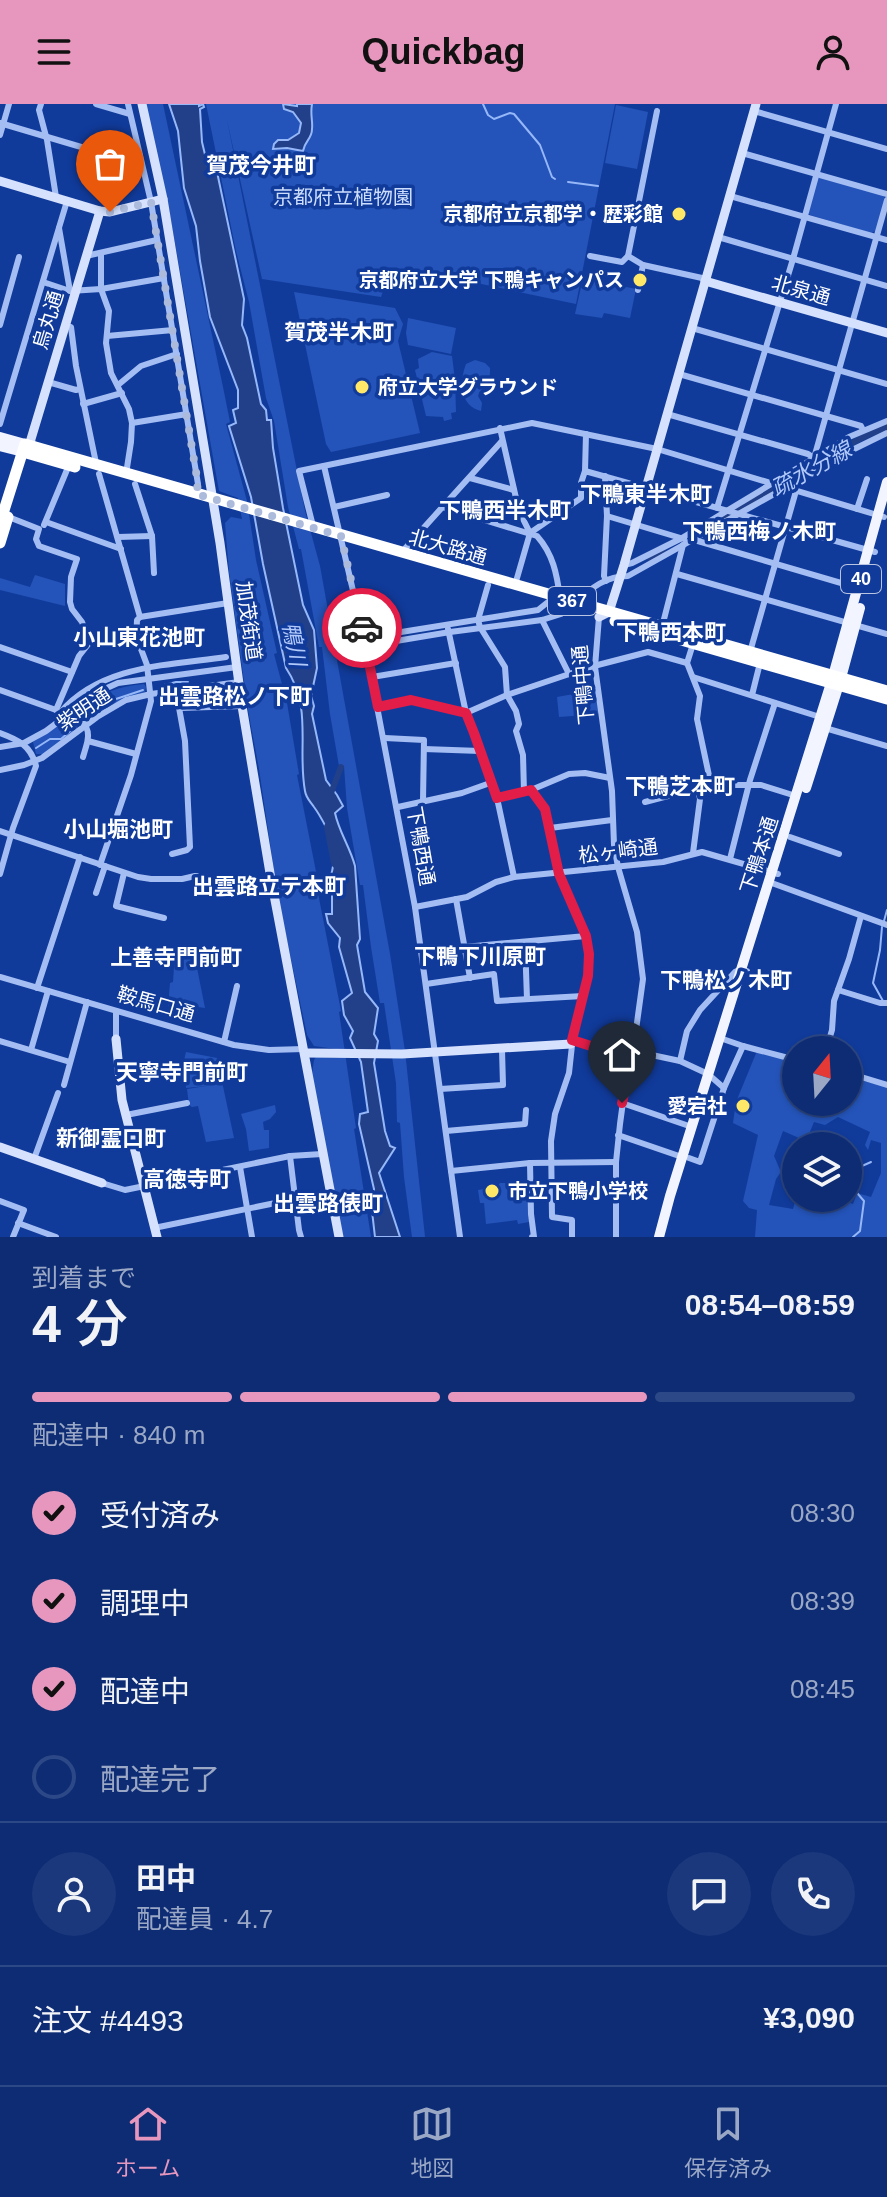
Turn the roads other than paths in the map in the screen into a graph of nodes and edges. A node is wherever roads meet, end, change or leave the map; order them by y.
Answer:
1 (9, 104) edge
2 (41, 104) edge
3 (96, 104) edge
4 (128, 104) edge
5 (142, 104) edge
6 (836, 104) edge
7 (755, 108) edge
8 (657, 111) dead end
9 (130, 114) junction
10 (2, 123) edge
11 (828, 132) junction
12 (0, 135) edge
13 (45, 136) junction
14 (887, 149) edge
15 (742, 153) junction
16 (142, 165) junction
17 (816, 174) junction
18 (1, 184) edge
19 (730, 196) junction
20 (56, 197) junction
21 (887, 197) edge
22 (163, 199) junction
23 (67, 201) junction
24 (151, 202) junction
25 (100, 211) junction
26 (804, 217) junction
27 (59, 228) junction
28 (718, 237) junction
29 (876, 237) junction
30 (157, 240) junction
31 (887, 240) edge
32 (101, 253) junction
33 (86, 256) junction
34 (590, 256) dead end
35 (628, 256) junction
36 (19, 257) dead end
37 (793, 259) junction
38 (643, 265) junction
39 (164, 278) junction
40 (864, 279) junction
41 (704, 280) junction
42 (43, 282) junction
43 (887, 286) edge
44 (101, 289) junction
45 (638, 290) dead end
46 (73, 291) junction
47 (779, 303) junction
48 (851, 323) junction
49 (0, 325) edge
50 (65, 325) junction
51 (692, 328) junction
52 (173, 330) junction
53 (887, 333) edge
54 (107, 336) junction
55 (765, 349) junction
56 (177, 354) junction
57 (838, 370) junction
58 (679, 374) junction
59 (48, 382) junction
60 (887, 384) edge
61 (118, 385) junction
62 (80, 389) junction
63 (122, 393) junction
64 (751, 395) junction
65 (83, 404) junction
66 (187, 414) junction
67 (667, 414) junction
68 (825, 416) junction
69 (887, 421) edge
70 (132, 423) junction
71 (0, 424) edge
72 (500, 428) junction
73 (863, 430) junction
74 (739, 433) junction
75 (887, 433) edge
76 (586, 434) junction
77 (0, 437) edge
78 (502, 441) junction
79 (0, 446) edge
80 (27, 447) junction
81 (657, 449) junction
82 (844, 454) dead end
83 (814, 458) junction
84 (69, 465) junction
85 (324, 466) junction
86 (824, 466) dead end
87 (98, 470) junction
88 (728, 470) junction
89 (585, 471) junction
90 (126, 474) junction
91 (605, 476) junction
92 (470, 478) junction
93 (867, 479) dead end
94 (135, 484) junction
95 (772, 484) junction
96 (646, 488) junction
97 (786, 488) junction
98 (886, 489) edge
99 (514, 490) junction
100 (796, 491) junction
101 (196, 494) junction
102 (387, 495) dead end
103 (213, 503) junction
104 (334, 507) junction
105 (442, 507) junction
106 (717, 508) junction
107 (857, 509) junction
108 (726, 511) junction
109 (738, 514) junction
110 (883, 514) edge
111 (607, 516) junction
112 (4, 518) edge
113 (46, 522) junction
114 (635, 524) junction
115 (785, 528) junction
116 (39, 529) junction
117 (312, 530) junction
118 (530, 533) junction
119 (152, 536) junction
120 (118, 537) junction
121 (342, 539) junction
122 (686, 540) junction
123 (0, 543) edge
124 (121, 549) junction
125 (872, 552) junction
126 (401, 553) junction
127 (775, 564) junction
128 (624, 565) junction
129 (154, 573) dead end
130 (677, 574) junction
131 (620, 576) junction
132 (606, 581) junction
133 (488, 585) junction
134 (515, 585) junction
135 (862, 589) junction
136 (765, 600) junction
137 (548, 602) junction
138 (228, 603) junction
139 (569, 603) junction
140 (604, 614) junction
141 (140, 617) junction
142 (542, 620) junction
143 (479, 623) junction
144 (852, 624) junction
145 (662, 627) junction
146 (447, 628) junction
147 (887, 634) edge
148 (90, 642) junction
149 (365, 642) junction
150 (136, 644) junction
151 (693, 644) junction
152 (0, 647) edge
153 (750, 652) junction
154 (226, 657) dead end
155 (456, 663) junction
156 (687, 663) junction
157 (760, 663) junction
158 (147, 667) junction
159 (237, 667) junction
160 (595, 667) junction
161 (72, 672) junction
162 (569, 674) junction
163 (372, 677) junction
164 (693, 677) junction
165 (149, 680) junction
166 (836, 681) junction
167 (239, 682) junction
168 (0, 690) edge
169 (176, 691) junction
170 (887, 691) edge
171 (151, 694) junction
172 (507, 695) junction
173 (752, 695) junction
174 (887, 699) edge
175 (775, 703) junction
176 (242, 706) junction
177 (378, 707) junction
178 (180, 708) junction
179 (73, 710) junction
180 (60, 713) junction
181 (466, 713) junction
182 (824, 722) junction
183 (86, 725) junction
184 (0, 733) edge
185 (385, 738) junction
186 (88, 741) junction
187 (24, 743) junction
188 (887, 746) edge
189 (0, 747) edge
190 (424, 749) junction
191 (480, 751) junction
192 (136, 754) junction
193 (83, 757) dead end
194 (35, 761) junction
195 (0, 770) edge
196 (610, 778) junction
197 (490, 783) junction
198 (749, 784) junction
199 (711, 785) junction
200 (698, 788) junction
201 (527, 791) junction
202 (796, 796) junction
203 (497, 798) junction
204 (423, 801) junction
205 (645, 802) dead end
206 (398, 807) junction
207 (612, 820) junction
208 (550, 828) junction
209 (0, 831) edge
210 (13, 833) junction
211 (790, 837) junction
212 (693, 853) junction
213 (172, 854) dead end
214 (839, 854) dead end
215 (80, 857) junction
216 (730, 859) junction
217 (102, 865) junction
218 (618, 867) junction
219 (124, 873) junction
220 (0, 874) edge
221 (559, 874) junction
222 (514, 877) junction
223 (773, 878) junction
224 (271, 879) junction
225 (96, 893) dead end
226 (456, 899) junction
227 (415, 907) junction
228 (861, 916) junction
229 (164, 918) dead end
230 (884, 924) edge
231 (586, 936) junction
232 (525, 942) junction
233 (464, 947) junction
234 (744, 970) junction
235 (0, 977) edge
236 (470, 978) junction
237 (426, 984) junction
238 (237, 986) dead end
239 (37, 988) junction
240 (838, 990) junction
241 (48, 991) junction
242 (583, 996) junction
243 (527, 999) junction
244 (87, 1002) junction
245 (885, 1003) edge
246 (116, 1011) junction
247 (830, 1036) edge
248 (722, 1038) junction
249 (116, 1039) joint
250 (0, 1041) edge
251 (224, 1042) junction
252 (572, 1042) junction
253 (743, 1046) junction
254 (31, 1050) junction
255 (502, 1050) junction
256 (304, 1051) junction
257 (436, 1052) junction
258 (632, 1055) junction
259 (782, 1056) edge
260 (680, 1061) junction
261 (70, 1062) junction
262 (711, 1076) junction
263 (862, 1077) edge
264 (64, 1085) dead end
265 (887, 1085) edge
266 (724, 1088) junction
267 (440, 1089) junction
268 (58, 1093) dead end
269 (187, 1103) dead end
270 (622, 1103) junction
271 (526, 1110) dead end
272 (126, 1115) junction
273 (692, 1127) junction
274 (446, 1131) junction
275 (618, 1135) junction
276 (0, 1147) edge
277 (322, 1154) junction
278 (290, 1156) junction
279 (685, 1157) junction
280 (34, 1159) junction
281 (551, 1162) junction
282 (616, 1162) junction
283 (530, 1163) junction
284 (240, 1167) junction
285 (451, 1171) junction
286 (102, 1183) joint
287 (144, 1186) junction
288 (295, 1199) junction
289 (0, 1201) edge
290 (247, 1209) junction
291 (18, 1223) junction
292 (156, 1232) edge
293 (13, 1237) edge
294 (56, 1237) edge
295 (252, 1237) edge
296 (301, 1237) edge
297 (339, 1237) edge
298 (460, 1237) edge
299 (532, 1237) edge
300 (572, 1237) edge
301 (616, 1237) edge
302 (659, 1237) edge
303 (665, 1237) edge

1 - 10 street
2 - 13 street
3 - 9 street
4 - 9 street
5 - 22 street, 加茂街道
6 - 11 street
7 - 11 street
7 - 15 street, 下鴨中通
8 - 35 street
9 - 16 street
10 - 12 street
10 - 13 street
11 - 14 street
11 - 17 street
13 - 16 street
13 - 20 street
15 - 17 street
15 - 19 street, 下鴨中通
16 - 24 street
17 - 21 street
17 - 26 street
18 - 20 street
19 - 26 street
19 - 28 street, 下鴨中通
20 - 23 street
21 - 29 street
22 - 24 street
22 - 103 street, 加茂街道
23 - 25 street
23 - 27 street
24 - 25 street
24 - 30 street
25 - 33 street, 烏丸通
26 - 29 street
26 - 37 street
27 - 42 street
27 - 46 street
28 - 37 street
28 - 41 street, 下鴨中通
29 - 31 street
29 - 40 street
30 - 32 street
30 - 39 street
32 - 33 street
32 - 44 street
33 - 46 street, 烏丸通
34 - 35 street
35 - 38 street
36 - 49 street
37 - 40 street
37 - 47 street
38 - 41 street
38 - 45 street
39 - 44 street
39 - 52 street
40 - 43 street
40 - 48 street
41 - 47 street, 北泉通
41 - 51 street, 下鴨中通
42 - 46 street
42 - 71 street
44 - 46 street
44 - 54 street
46 - 50 street, 烏丸通
47 - 48 street, 北泉通
47 - 55 street
48 - 53 street, 北泉通
48 - 57 street
50 - 59 street, 烏丸通
50 - 62 street
51 - 55 street
51 - 58 street, 下鴨中通
52 - 54 street
52 - 56 street
54 - 61 street
55 - 57 street
55 - 64 street
56 - 61 street
56 - 66 street
57 - 60 street
57 - 68 street
58 - 64 street
58 - 67 street, 下鴨中通
59 - 62 street
59 - 80 street, 烏丸通
61 - 63 street
62 - 65 street
63 - 65 street
63 - 70 street
64 - 68 street
64 - 74 street
65 - 87 street
66 - 70 street
66 - 101 street
67 - 74 street
67 - 81 street, 下鴨中通
68 - 73 street
68 - 83 street
69 - 73 street
70 - 90 street
72 - 76 street
72 - 78 street
72 - 85 street
73 - 83 street
74 - 83 street
74 - 88 street
75 - 82 street
76 - 81 street
76 - 89 street
77 - 80 main road, 北大路通
78 - 92 street
78 - 99 street
79 - 80 main road, 北大路通
80 - 84 highway, 北大路通 / 367
80 - 87 highway, 北大路通 / 367
80 - 112 highway, 烏丸通
81 - 88 street
81 - 96 street, 下鴨中通
83 - 95 street
84 - 87 highway, 北大路通 / 367
84 - 113 street
85 - 104 street, 下鴨西通
85 - 117 street
86 - 97 street
87 - 90 highway, 北大路通 / 367
87 - 94 highway, 北大路通 / 367
87 - 120 street
88 - 95 street
88 - 106 street
89 - 91 street
89 - 118 street
90 - 101 highway, 北大路通 / 367
91 - 96 street
91 - 111 street
92 - 99 street
92 - 105 street
93 - 107 street
94 - 103 highway, 北大路通 / 367
94 - 119 street
95 - 97 street
95 - 108 street
96 - 106 street
96 - 114 street, 下鴨中通
97 - 100 street
97 - 109 street
98 - 110 main road, 下鴨本通 / 40
99 - 118 street
100 - 107 street
100 - 115 street
101 - 103 highway, 北大路通 / 367
102 - 104 street
103 - 117 highway, 北大路通 / 367
103 - 138 street, 加茂街道
104 - 121 street, 下鴨西通
105 - 118 street
105 - 126 street
106 - 108 street
107 - 110 street
108 - 109 street
108 - 122 street
109 - 115 street
109 - 122 street
110 - 125 main road, 下鴨本通 / 40
111 - 114 street
111 - 132 street
112 - 116 street
112 - 123 highway, 烏丸通
113 - 116 street
113 - 124 street
114 - 122 street
114 - 128 street, 下鴨中通
115 - 125 street
115 - 127 street
116 - 148 street
117 - 121 highway, 北大路通 / 367
118 - 134 street
118 - 139 street
119 - 120 street
119 - 129 street
120 - 124 street
121 - 126 highway, 北大路通 / 367
121 - 133 highway, 北大路通 / 367
121 - 149 street, 下鴨西通
122 - 127 street
122 - 128 street
122 - 130 street
122 - 131 street
124 - 141 street
125 - 135 main road, 下鴨本通 / 40
126 - 134 highway, 北大路通 / 367
127 - 135 street
127 - 136 street
128 - 131 street, 下鴨中通
130 - 136 street
130 - 145 street
131 - 132 street
131 - 140 street, 下鴨中通
132 - 139 street
133 - 137 highway, 北大路通 / 367
133 - 143 street
134 - 139 highway, 北大路通 / 367
135 - 144 main road, 下鴨本通 / 40
136 - 144 street
136 - 153 street
137 - 139 highway, 北大路通 / 367
137 - 143 street
138 - 141 street
138 - 159 street, 加茂街道
139 - 140 highway, 北大路通 / 367
139 - 142 street
140 - 145 highway, 北大路通 / 367
140 - 151 highway, 北大路通 / 367
140 - 160 street, 下鴨中通
141 - 150 street
142 - 143 street
142 - 162 street
143 - 146 street
143 - 172 street
144 - 147 street
144 - 166 main road, 下鴨本通 / 40
145 - 153 highway, 北大路通 / 367
146 - 149 street
146 - 155 street
148 - 150 street
148 - 161 street
149 - 163 street, 下鴨西通
150 - 158 street
151 - 156 street
151 - 157 highway, 北大路通 / 367
152 - 161 street
153 - 166 highway, 北大路通 / 367
154 - 158 street
155 - 163 street
155 - 181 street
156 - 160 street
156 - 164 street
157 - 166 highway, 北大路通 / 367
157 - 173 street
158 - 165 street
158 - 180 street
159 - 165 street, 紫明通
159 - 167 street, 加茂街道
160 - 162 street
160 - 196 street, 下鴨中通
161 - 180 street
162 - 172 street
163 - 177 street, 下鴨西通
164 - 173 street
164 - 199 street
165 - 171 street
165 - 179 street, 紫明通
166 - 170 highway, 北大路通 / 367
166 - 174 highway, 北大路通 / 367
166 - 182 main road, 下鴨本通
167 - 169 street, 紫明通
167 - 176 street, 加茂街道
168 - 180 street
169 - 171 street, 紫明通
169 - 178 street
171 - 183 street, 紫明通
171 - 192 street
172 - 181 street
172 - 201 street
173 - 175 street
175 - 182 street
175 - 198 street
176 - 178 street
176 - 224 street, 加茂街道
177 - 181 street
177 - 185 street, 下鴨西通
178 - 213 street
179 - 180 street, 紫明通
179 - 183 street
180 - 187 street, 紫明通
181 - 191 street
182 - 188 street
182 - 202 main road, 下鴨本通
182 - 211 main road, 下鴨本通
183 - 186 street
183 - 194 street, 紫明通
184 - 187 street
185 - 190 street
185 - 206 street, 下鴨西通
186 - 192 street
186 - 193 street
187 - 189 street, 紫明通
187 - 194 street
190 - 191 street
190 - 204 street
191 - 197 street
192 - 217 street
194 - 195 street, 紫明通
194 - 210 street
196 - 201 street
196 - 207 street, 下鴨中通
197 - 203 street
197 - 204 street
198 - 199 street
198 - 202 street
198 - 216 street
199 - 200 street
200 - 205 street
200 - 212 street
201 - 203 street
201 - 208 street
202 - 223 main road, 下鴨本通
203 - 222 street
204 - 206 street
206 - 227 street, 下鴨西通
207 - 208 street
207 - 218 street, 下鴨中通
208 - 221 street
209 - 210 street
210 - 215 street
210 - 220 street
211 - 214 street
211 - 223 main road, 下鴨本通
212 - 216 street, 松ヶ崎通
212 - 218 street, 松ヶ崎通
215 - 217 street
215 - 239 street
216 - 223 street, 松ヶ崎通
217 - 219 street
217 - 225 street
218 - 221 street, 松ヶ崎通
218 - 258 street, 下鴨中通
219 - 224 street
219 - 229 street
221 - 222 street, 松ヶ崎通
221 - 231 street
222 - 226 street, 松ヶ崎通
223 - 228 street, 松ヶ崎通
223 - 234 main road, 下鴨本通
224 - 256 street, 加茂街道
226 - 227 street, 松ヶ崎通
226 - 233 street
227 - 237 street, 下鴨西通
228 - 230 street, 松ヶ崎通
228 - 240 street
231 - 232 street
231 - 242 street
232 - 233 street
232 - 243 street
233 - 236 street
234 - 248 main road, 下鴨本通
234 - 260 street
235 - 239 street, 鞍馬口通
236 - 237 street
236 - 243 street
237 - 257 street, 下鴨西通
238 - 251 street
239 - 241 street, 鞍馬口通
240 - 245 street
240 - 247 street
241 - 244 street, 鞍馬口通
241 - 254 street
242 - 243 street
242 - 252 street
244 - 246 street, 鞍馬口通
244 - 261 street
246 - 249 street
246 - 251 street, 鞍馬口通
248 - 253 street
248 - 262 main road, 下鴨本通
249 - 272 street
250 - 254 street
251 - 256 street, 鞍馬口通
252 - 255 street
252 - 258 street
252 - 281 street
253 - 259 street
253 - 266 street
254 - 261 street
255 - 257 street
255 - 267 street
256 - 257 street, 鞍馬口通
256 - 277 street, 加茂街道
257 - 267 street, 下鴨西通
258 - 260 street
258 - 270 street, 下鴨中通
260 - 262 street
261 - 264 street
262 - 266 street
262 - 273 main road, 下鴨本通
262 - 279 main road, 下鴨本通
263 - 265 street
266 - 279 street
267 - 274 street, 下鴨西通
268 - 280 street
269 - 272 street
270 - 273 street
270 - 275 street, 下鴨中通
271 - 274 street
272 - 287 street
273 - 279 main road, 下鴨本通
274 - 285 street, 下鴨西通
275 - 279 street
275 - 282 street, 下鴨中通
276 - 280 street
277 - 278 street
277 - 297 street, 加茂街道
278 - 284 street
278 - 288 street
279 - 302 main road, 下鴨本通
279 - 303 main road, 下鴨本通
280 - 286 street
281 - 282 street
281 - 283 street
281 - 300 street
282 - 301 street, 下鴨中通
283 - 285 street
283 - 299 street
284 - 287 street
284 - 290 street
285 - 298 street, 下鴨西通
286 - 287 street
287 - 292 street
288 - 290 street
288 - 296 street
289 - 291 street
290 - 292 street
290 - 295 street
291 - 293 street
291 - 294 street

